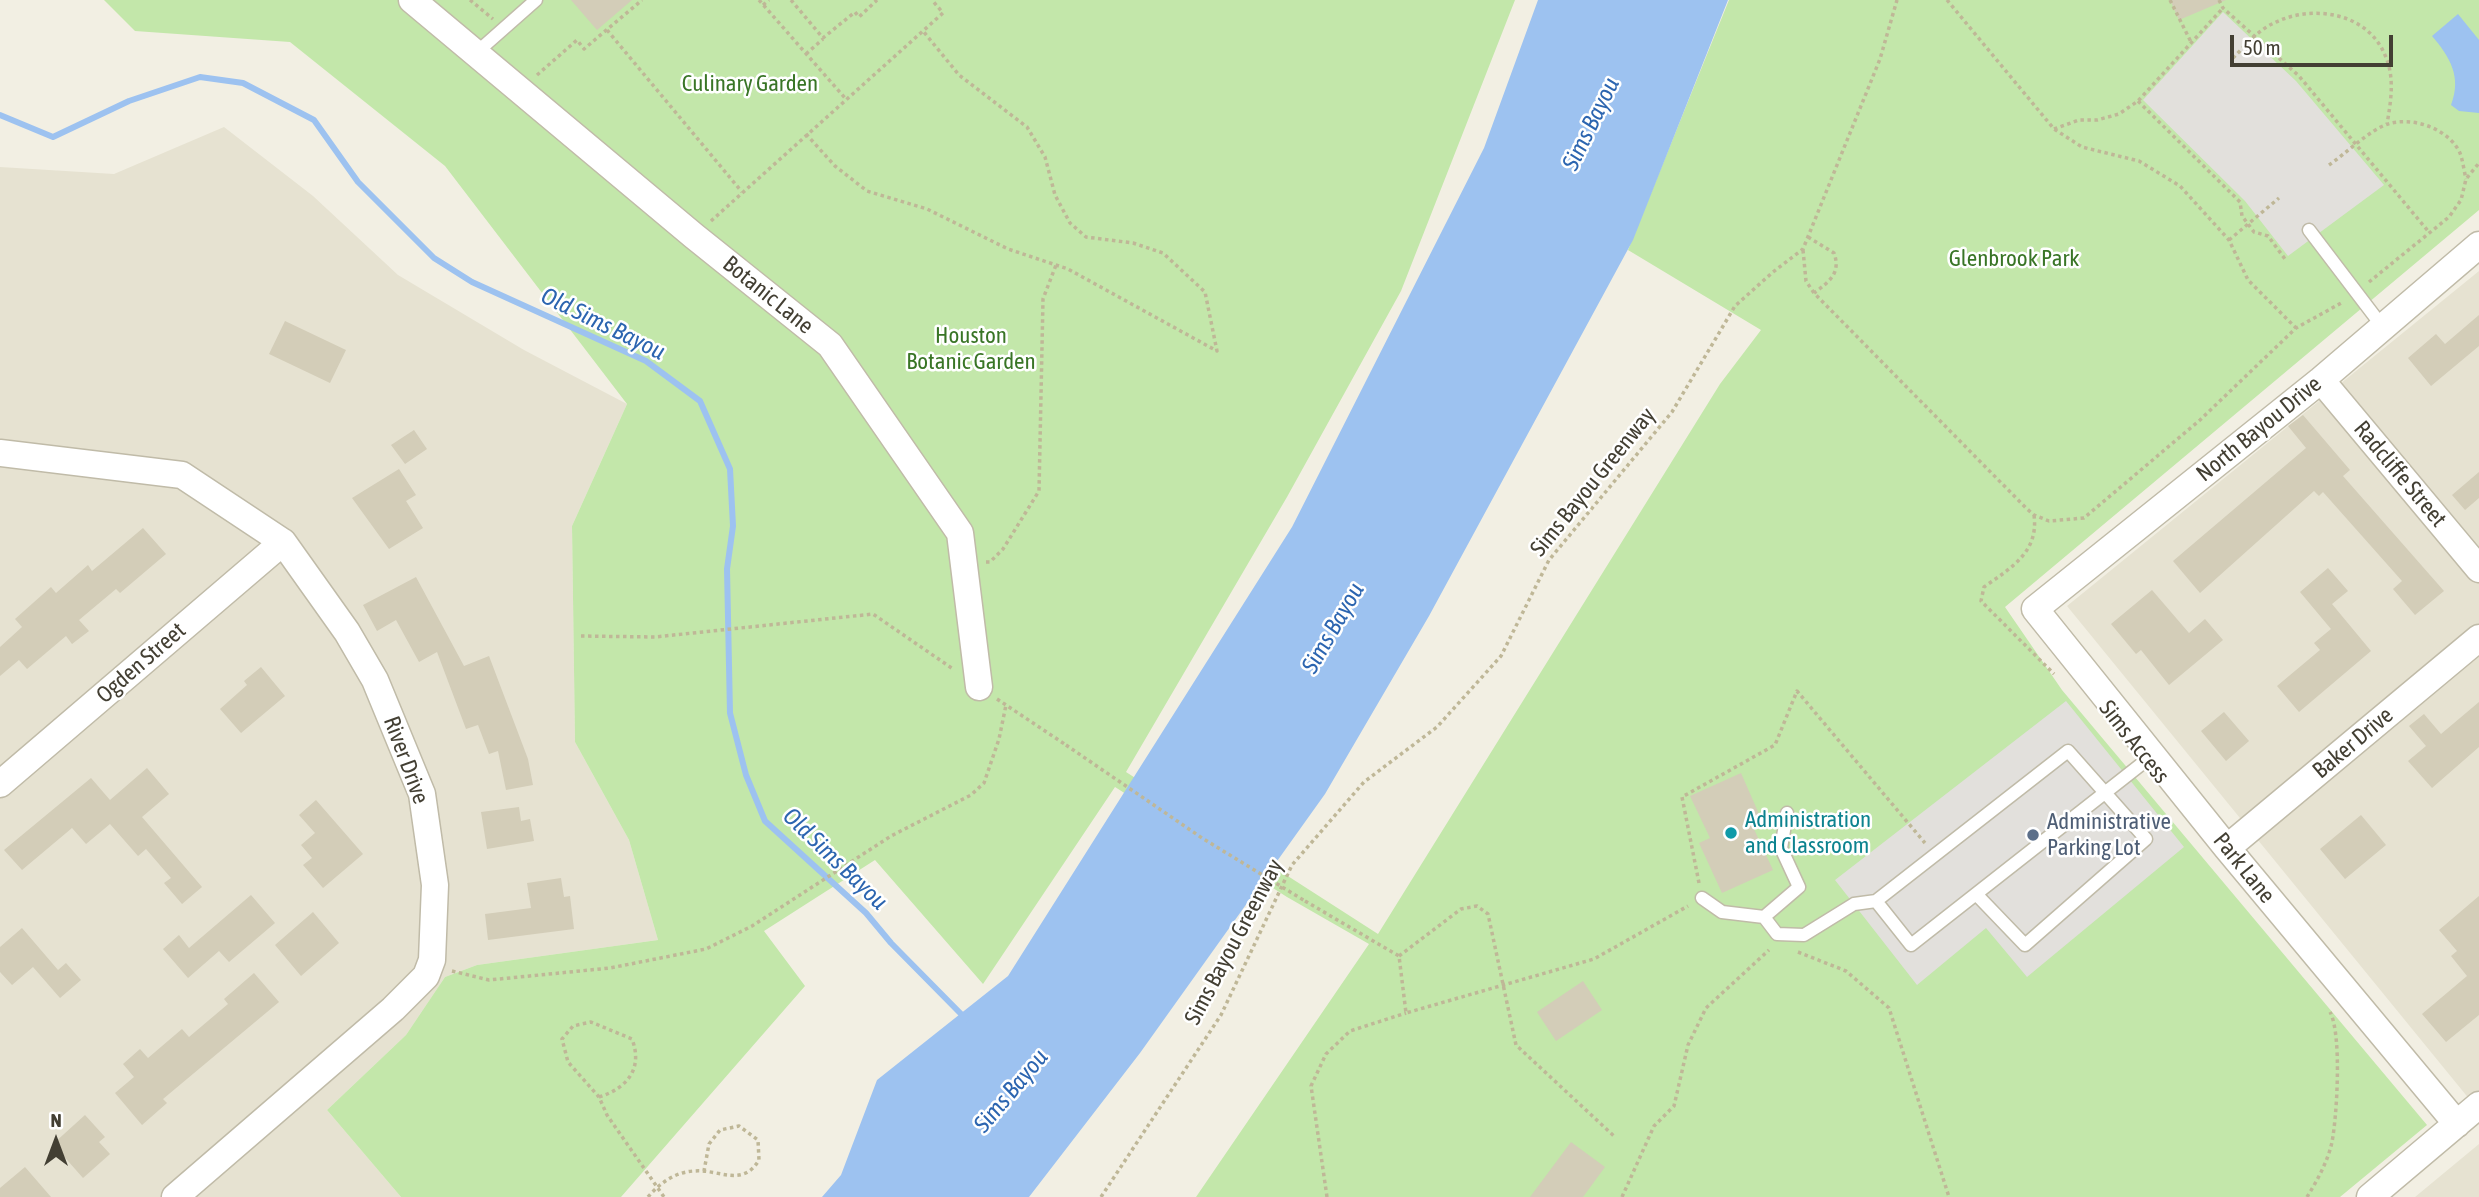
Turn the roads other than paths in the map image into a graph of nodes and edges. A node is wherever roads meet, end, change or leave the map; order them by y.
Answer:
1 (412, 0) edge
2 (536, 0) edge
3 (476, 53) junction
4 (2309, 230) dead end
5 (2479, 245) edge
6 (2382, 326) junction
7 (2321, 380) junction
8 (0, 453) edge
9 (283, 542) junction
10 (2479, 569) edge
11 (2035, 609) joint
12 (2479, 638) edge
13 (979, 687) dead end
14 (2153, 755) junction
15 (0, 784) edge
16 (2105, 793) junction
17 (1787, 813) dead end
18 (2227, 848) junction
19 (1976, 894) junction
20 (1702, 898) road end
21 (1876, 901) junction
22 (1764, 917) junction
23 (2479, 1105) edge
24 (2457, 1124) junction
25 (175, 1197) edge
26 (2370, 1197) edge

1 - 3 street, Botanic Lane
2 - 3 lane
3 - 13 street, Botanic Lane
4 - 6 lane
5 - 6 street, North Bayou Drive
6 - 7 street, North Bayou Drive
7 - 10 street, Radcliffe Street
7 - 11 street, North Bayou Drive
8 - 9 street, River Drive
9 - 15 street, Ogden Street
9 - 25 street, River Drive
11 - 14 street, Park Lane
12 - 18 street, Baker Drive
14 - 16 lane
14 - 18 street, Park Lane
16 - 19 lane
16 - 19 lane
16 - 21 lane
17 - 22 lane
18 - 24 street, Park Lane
19 - 21 lane
20 - 22 lane
21 - 22 lane
23 - 24 street
24 - 26 street

